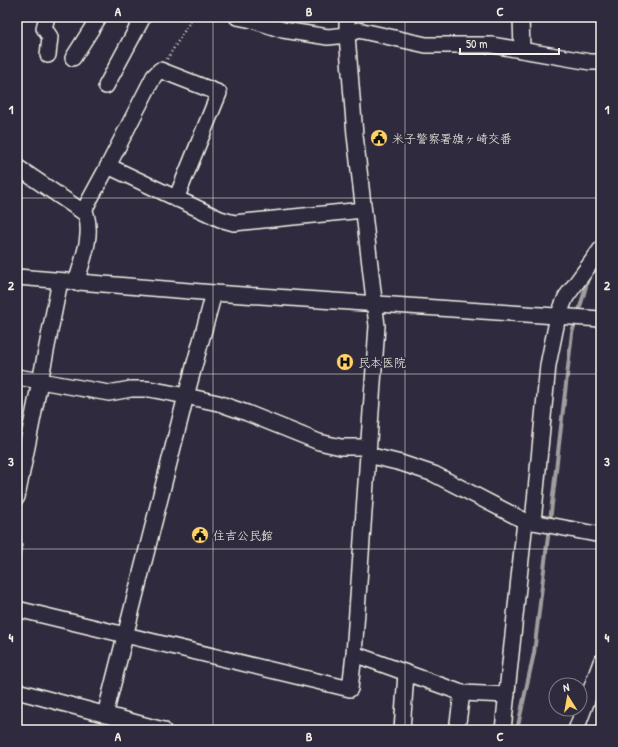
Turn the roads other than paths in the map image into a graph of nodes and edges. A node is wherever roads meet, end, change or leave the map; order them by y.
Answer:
1 (47, 17) edge
2 (99, 17) edge
3 (143, 17) edge
4 (237, 17) edge
5 (347, 17) edge
6 (521, 17) edge
7 (347, 35) junction
8 (522, 50) junction
9 (48, 55) dead end
10 (73, 58) dead end
11 (601, 62) edge
12 (106, 86) dead end
13 (108, 166) junction
14 (17, 167) edge
15 (176, 199) junction
16 (363, 210) junction
17 (83, 212) junction
18 (601, 249) edge
19 (17, 277) edge
20 (60, 281) junction
21 (76, 282) junction
22 (214, 293) junction
23 (374, 303) junction
24 (558, 316) junction
25 (601, 319) edge
26 (17, 377) edge
27 (40, 381) junction
28 (186, 396) junction
29 (368, 451) junction
30 (17, 497) edge
31 (529, 521) junction
32 (601, 536) edge
33 (17, 609) edge
34 (126, 636) junction
35 (354, 654) junction
36 (601, 662) edge
37 (406, 673) junction
38 (17, 691) edge
39 (462, 693) junction
40 (507, 695) junction
41 (105, 715) junction
42 (163, 730) edge
43 (402, 730) edge
44 (457, 730) edge
45 (503, 730) edge
46 (576, 730) edge

1 - 9 street
2 - 10 street
3 - 12 street
4 - 7 street
5 - 7 street
6 - 8 street
7 - 8 street
7 - 16 street
8 - 11 street
13 - 15 street
13 - 15 street
13 - 17 street
14 - 17 street
15 - 16 street
16 - 23 street
17 - 21 street
18 - 24 street
19 - 20 street
20 - 21 street
20 - 27 street
21 - 22 street
22 - 23 street
22 - 28 street
23 - 24 street
23 - 29 street
24 - 25 street
24 - 31 street
26 - 27 street
27 - 28 street
27 - 30 street
28 - 29 street
28 - 34 street
29 - 31 street
29 - 35 street
31 - 32 street
31 - 40 street
33 - 34 street
34 - 35 street
34 - 41 street
35 - 37 street
36 - 46 street
37 - 39 street
37 - 43 street
38 - 41 street
39 - 40 street
39 - 44 street
40 - 45 street
41 - 42 street

